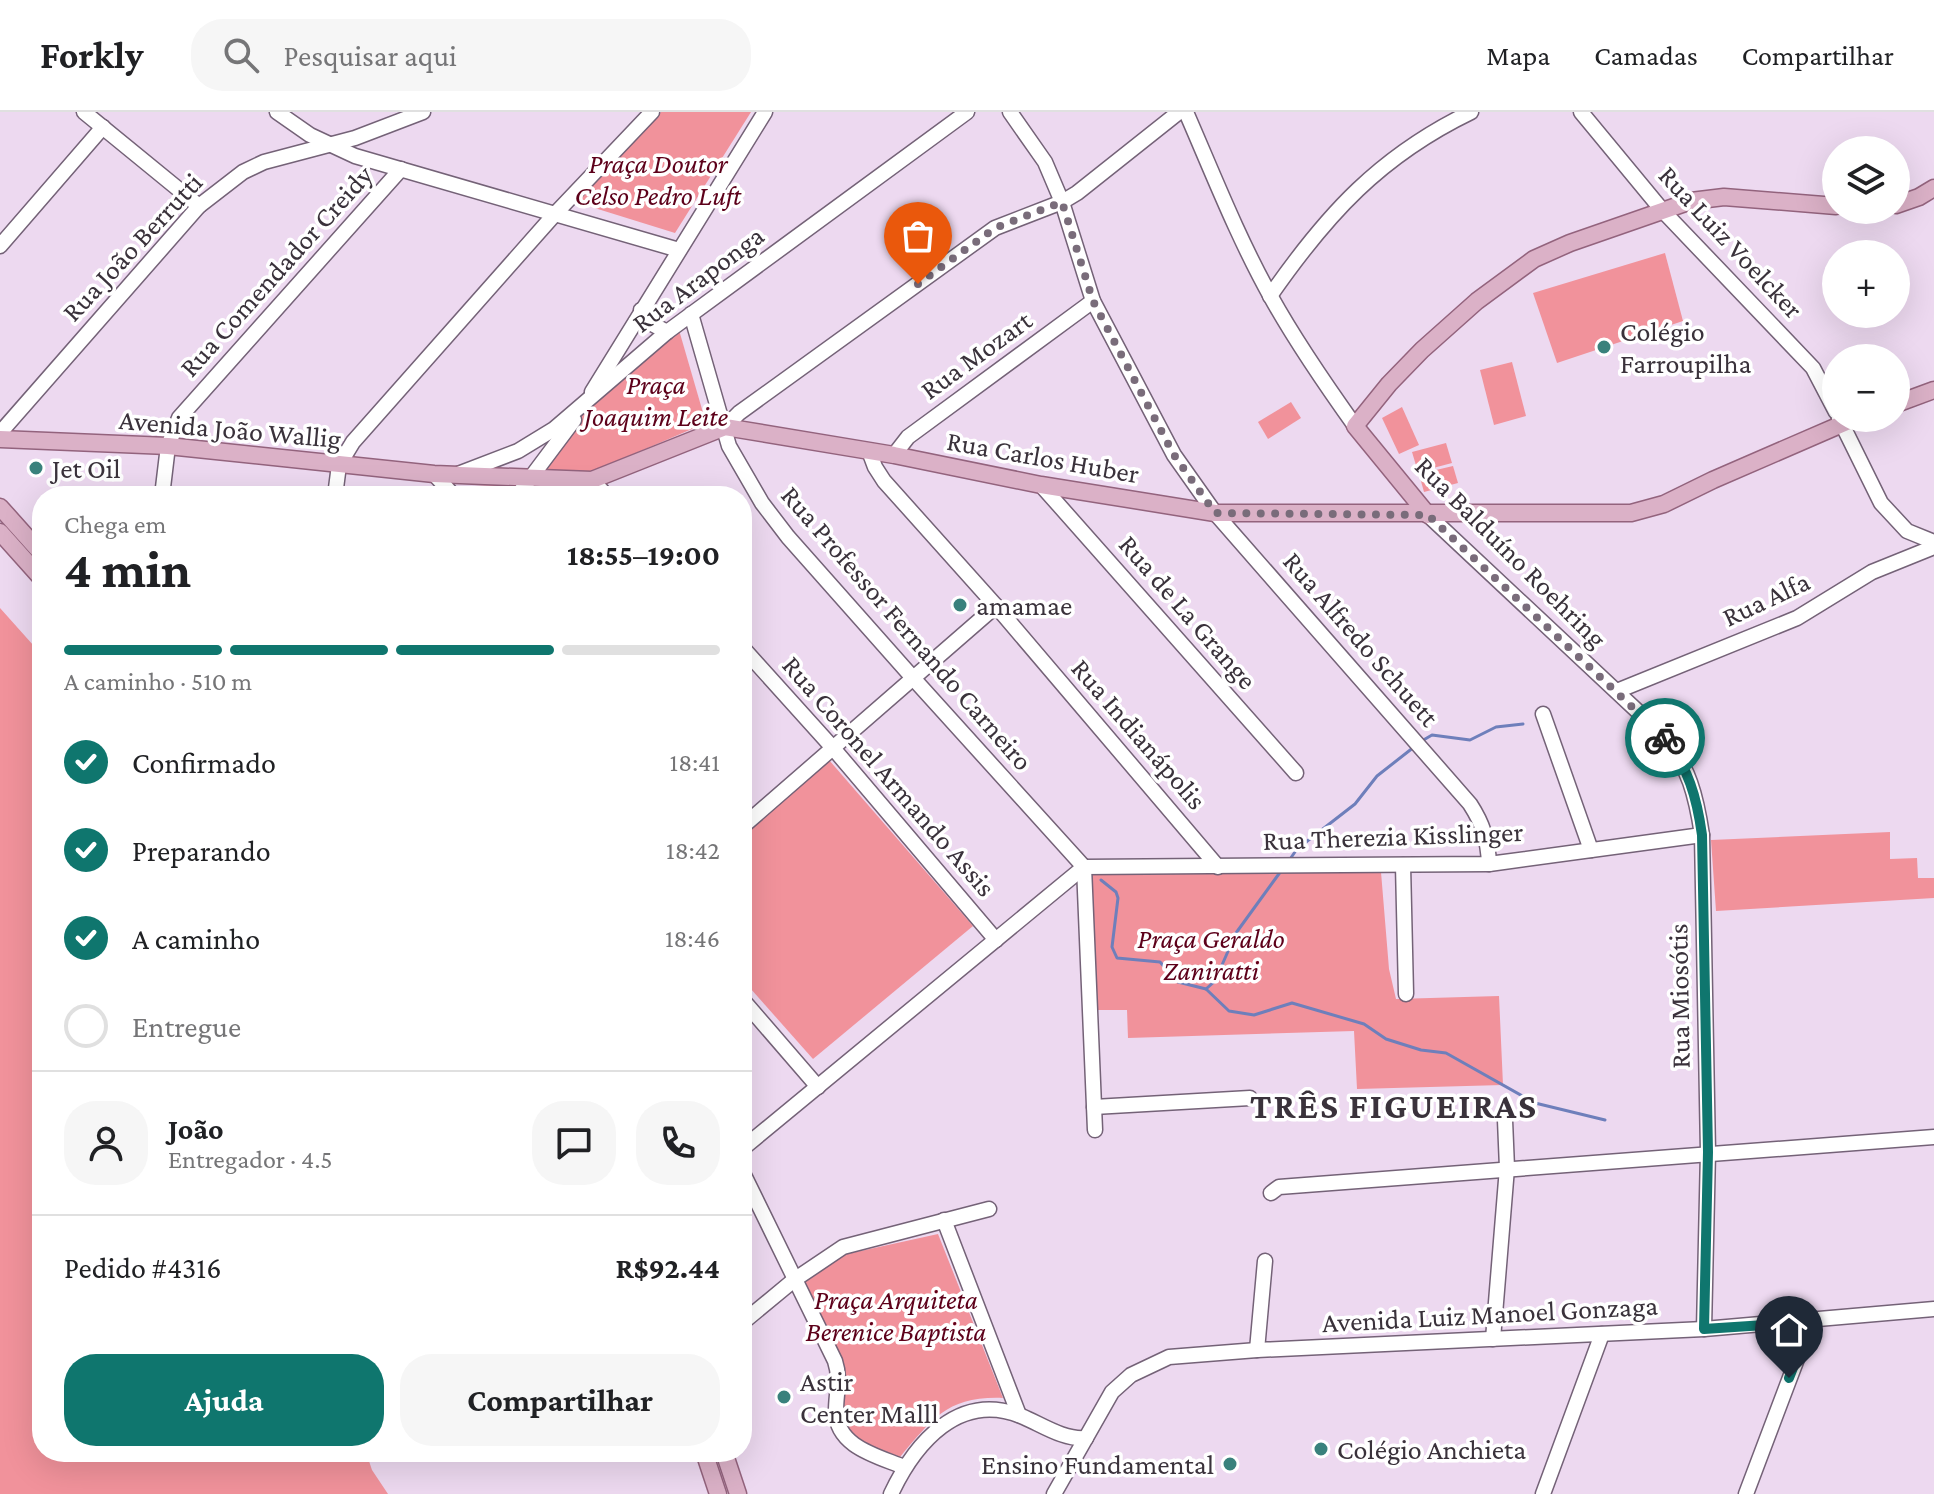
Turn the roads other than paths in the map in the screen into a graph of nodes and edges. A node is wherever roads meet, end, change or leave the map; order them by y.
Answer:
1 (84, 112) edge
2 (277, 112) edge
3 (423, 112) edge
4 (652, 112) edge
5 (765, 112) edge
6 (967, 112) edge
7 (1010, 112) edge
8 (1179, 112) edge
9 (1186, 112) edge
10 (1471, 112) edge
11 (1581, 112) edge
12 (103, 127) junction
13 (330, 145) junction
14 (401, 169) junction
15 (1934, 188) edge
16 (1910, 200) edge
17 (1062, 202) junction
18 (1822, 205) edge
19 (199, 206) junction
20 (1662, 210) junction
21 (554, 215) junction
22 (0, 246) edge
23 (679, 250) junction
24 (1270, 296) junction
25 (1093, 301) junction
26 (641, 310) junction
27 (691, 314) junction
28 (667, 332) junction
29 (1822, 383) edge
30 (1934, 390) edge
31 (1910, 399) edge
32 (585, 404) junction
33 (1355, 426) junction
34 (725, 427) junction
35 (1822, 428) edge
36 (1849, 432) edge
37 (0, 433) edge
38 (0, 439) edge
39 (168, 446) junction
40 (869, 451) junction
41 (894, 455) junction
42 (339, 465) junction
43 (434, 474) junction
44 (454, 475) junction
45 (531, 478) junction
46 (592, 480) junction
47 (1041, 485) junction
48 (163, 486) edge
49 (336, 486) edge
50 (445, 486) edge
51 (525, 486) edge
52 (580, 486) edge
53 (598, 486) edge
54 (0, 507) edge
55 (1215, 513) junction
56 (1428, 515) junction
57 (0, 532) edge
58 (32, 543) edge
59 (1934, 545) edge
60 (32, 568) edge
61 (996, 606) junction
62 (752, 658) edge
63 (913, 678) junction
64 (1603, 678) junction
65 (1637, 684) junction
66 (1617, 691) junction
67 (1543, 714) dead end
68 (833, 748) junction
69 (1296, 773) dead end
70 (752, 818) edge
71 (1702, 835) junction
72 (1591, 850) junction
73 (1489, 864) junction
74 (1403, 865) junction
75 (1084, 867) junction
76 (1218, 867) junction
77 (996, 940) junction
78 (1406, 994) dead end
79 (752, 1011) edge
80 (818, 1087) junction
81 (1250, 1098) dead end
82 (1094, 1107) junction
83 (1505, 1120) dead end
84 (1095, 1130) dead end
85 (1934, 1137) edge
86 (752, 1141) edge
87 (1708, 1152) junction
88 (1507, 1168) junction
89 (752, 1192) edge
90 (1271, 1193) dead end
91 (989, 1209) dead end
92 (944, 1220) junction
93 (1265, 1261) dead end
94 (794, 1280) junction
95 (774, 1296) junction
96 (807, 1306) junction
97 (1934, 1309) edge
98 (752, 1315) edge
99 (1811, 1322) junction
100 (1704, 1329) junction
101 (1602, 1334) junction
102 (1493, 1339) junction
103 (1257, 1350) junction
104 (1019, 1415) junction
105 (1046, 1427) junction
106 (1090, 1432) junction
107 (1077, 1452) junction
108 (707, 1462) edge
109 (727, 1462) edge
110 (904, 1467) junction
111 (736, 1493) edge
112 (718, 1494) edge
113 (891, 1494) edge
114 (1054, 1494) edge
115 (1543, 1494) edge
116 (1746, 1494) edge

1 - 12 street
2 - 13 street
3 - 13 street, Rua João Berrutti
4 - 21 street
5 - 23 street
6 - 27 street, Rua Araponga
7 - 17 street, Rua Alfredo Schuett
8 - 17 street
9 - 24 street, Rua Balduíno Roehring
10 - 24 street
11 - 20 street, Rua Luiz Voelcker
12 - 19 street
12 - 22 street
13 - 14 street
13 - 19 street, Rua João Berrutti
14 - 21 street
14 - 39 street, Rua Comendador Creidy
15 - 16 main road
17 - 25 street, Rua Alfredo Schuett
17 - 34 street
18 - 20 main road
19 - 37 street, Rua João Berrutti
20 - 29 street, Rua Luiz Voelcker
20 - 33 main road
21 - 23 street
21 - 42 street
23 - 26 street
24 - 33 street, Rua Balduíno Roehring
25 - 41 street, Rua Mozart
25 - 55 street, Rua Alfredo Schuett
26 - 28 street
26 - 32 street
27 - 28 street, Rua Araponga
27 - 34 street, Rua Professor Fernando Carneiro
28 - 32 street, Rua Araponga
30 - 31 main road
32 - 44 street, Rua Araponga
32 - 45 street
33 - 56 main road, Rua Balduíno Roehring
34 - 40 main road, Rua Carlos Huber
34 - 46 main road
34 - 63 street, Rua Professor Fernando Carneiro
35 - 56 main road, Rua Carlos Huber
36 - 59 street, Rua Luiz Voelcker
38 - 39 main road, Avenida João Wallig
39 - 42 main road, Avenida João Wallig
39 - 48 street, Rua Comendador Creidy
40 - 41 main road, Rua Carlos Huber
40 - 61 street, Rua Indianápolis
41 - 47 main road, Rua Carlos Huber
42 - 43 main road, Avenida João Wallig
42 - 49 street
43 - 44 main road, Avenida João Wallig
43 - 50 street
44 - 45 main road
45 - 46 main road
45 - 51 street
46 - 52 street
46 - 53 street
47 - 55 main road, Rua Carlos Huber
47 - 69 street, Rua de La Grange
54 - 58 main road
55 - 56 main road, Rua Carlos Huber
55 - 73 street, Rua Alfredo Schuett
56 - 64 street, Rua Balduíno Roehring
57 - 60 main road
59 - 65 street, Rua Alfa
61 - 63 street
61 - 76 street, Rua Indianápolis
62 - 68 street, Rua Coronel Armando Assis
63 - 68 street
63 - 75 street, Rua Professor Fernando Carneiro
64 - 65 street
64 - 66 street, Rua Balduíno Roehring
65 - 66 street, Rua Alfa
66 - 71 street, Rua Miosótis
67 - 72 street
68 - 70 street
68 - 77 street, Rua Coronel Armando Assis
71 - 72 street, Rua Therezia Kisslinger
71 - 87 street, Rua Miosótis
72 - 73 street, Rua Therezia Kisslinger
73 - 74 street, Rua Therezia Kisslinger
74 - 76 street, Rua Therezia Kisslinger
74 - 78 street
75 - 76 street, Rua Therezia Kisslinger
75 - 77 street
75 - 82 street
77 - 80 street
79 - 80 street
80 - 86 street
81 - 82 street
82 - 84 street
83 - 88 street
85 - 87 street
87 - 88 street
87 - 100 street, Rua Miosótis
88 - 90 street
88 - 102 street
89 - 94 street
91 - 92 street
92 - 94 street
92 - 104 street
93 - 103 street
94 - 95 street
94 - 96 street
95 - 96 street
95 - 98 street
96 - 110 street
97 - 99 street, Avenida Luiz Manoel Gonzaga
99 - 100 street, Avenida Luiz Manoel Gonzaga
99 - 116 street
100 - 101 street, Avenida Luiz Manoel Gonzaga
101 - 102 street, Avenida Luiz Manoel Gonzaga
101 - 115 street
102 - 103 street, Avenida Luiz Manoel Gonzaga
103 - 106 street, Avenida Luiz Manoel Gonzaga
104 - 105 street
104 - 110 street
105 - 106 street
105 - 107 street
106 - 107 street, Avenida Luiz Manoel Gonzaga
107 - 114 street, Avenida Luiz Manoel Gonzaga
108 - 112 main road
109 - 111 main road
110 - 113 street

